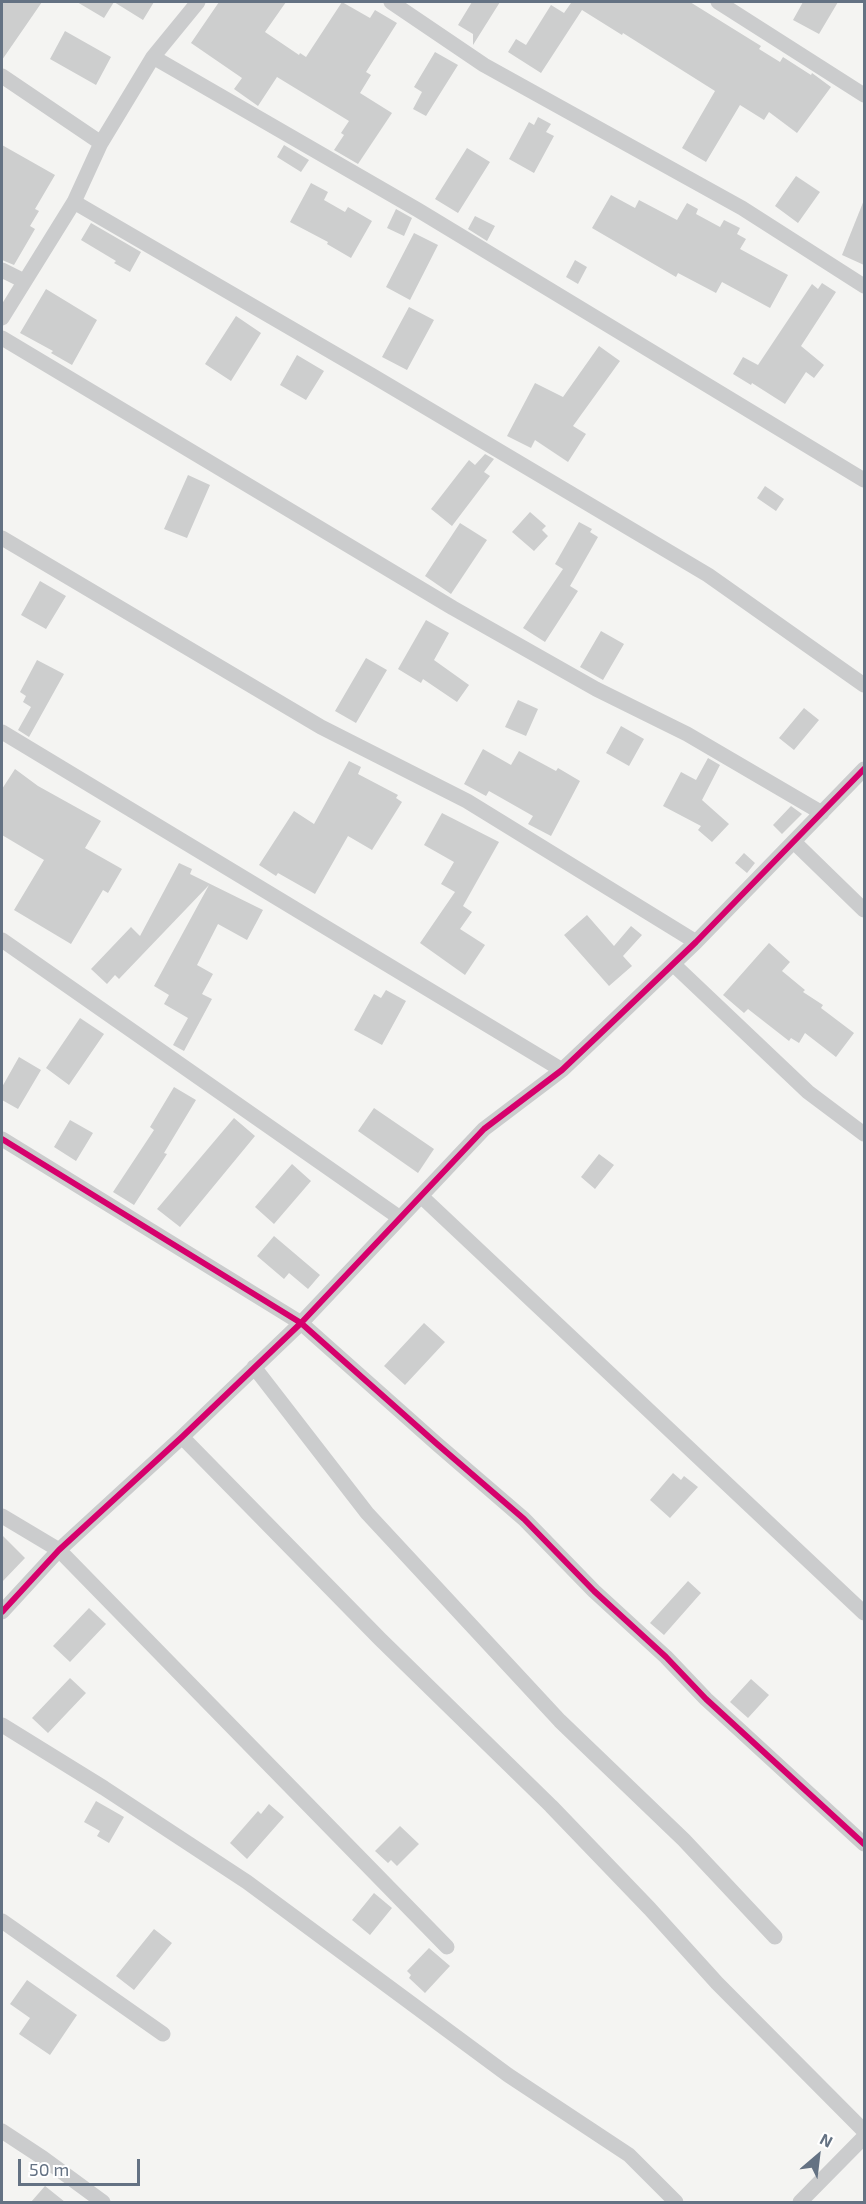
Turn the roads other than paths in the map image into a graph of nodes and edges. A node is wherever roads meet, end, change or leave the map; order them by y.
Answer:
1 (197, 2) edge
2 (391, 2) edge
3 (718, 2) edge
4 (153, 57) junction
5 (2, 76) edge
6 (864, 95) edge
7 (101, 143) junction
8 (74, 201) junction
9 (2, 270) edge
10 (24, 281) junction
11 (864, 286) edge
12 (2, 318) edge
13 (2, 338) edge
14 (864, 480) edge
15 (2, 538) edge
16 (864, 685) edge
17 (2, 732) edge
18 (864, 769) edge
19 (822, 813) junction
20 (794, 842) junction
21 (864, 910) edge
22 (2, 940) edge
23 (696, 942) junction
24 (674, 964) junction
25 (562, 1070) junction
26 (864, 1134) edge
27 (2, 1139) edge
28 (421, 1197) junction
29 (400, 1218) junction
30 (301, 1323) junction
31 (254, 1367) junction
32 (182, 1437) junction
33 (2, 1516) edge
34 (59, 1550) junction
35 (2, 1612) edge
36 (864, 1613) edge
37 (2, 1725) edge
38 (864, 1844) edge
39 (2, 1921) edge
40 (775, 1936) dead end
41 (447, 1947) dead end
42 (163, 2034) dead end
43 (2, 2131) edge
44 (864, 2131) edge
45 (864, 2137) edge
46 (103, 2202) edge
47 (676, 2202) edge
48 (800, 2202) edge

1 - 4 street
2 - 11 street
3 - 6 street
4 - 7 street
4 - 14 street
5 - 7 street
7 - 8 street
8 - 10 street
8 - 16 street
9 - 10 street
10 - 12 street
13 - 19 street
15 - 23 street
17 - 25 street
18 - 19 street
19 - 20 street
20 - 21 street
20 - 23 street
22 - 29 street
23 - 24 street
24 - 25 street
24 - 26 street
25 - 28 street
27 - 30 street
28 - 29 street
28 - 36 street
29 - 30 street
30 - 31 street
30 - 38 street
31 - 32 street
31 - 40 street
32 - 34 street
32 - 44 street
33 - 34 street
34 - 35 street
34 - 41 street
37 - 47 street
39 - 42 street
43 - 46 street
45 - 48 street

